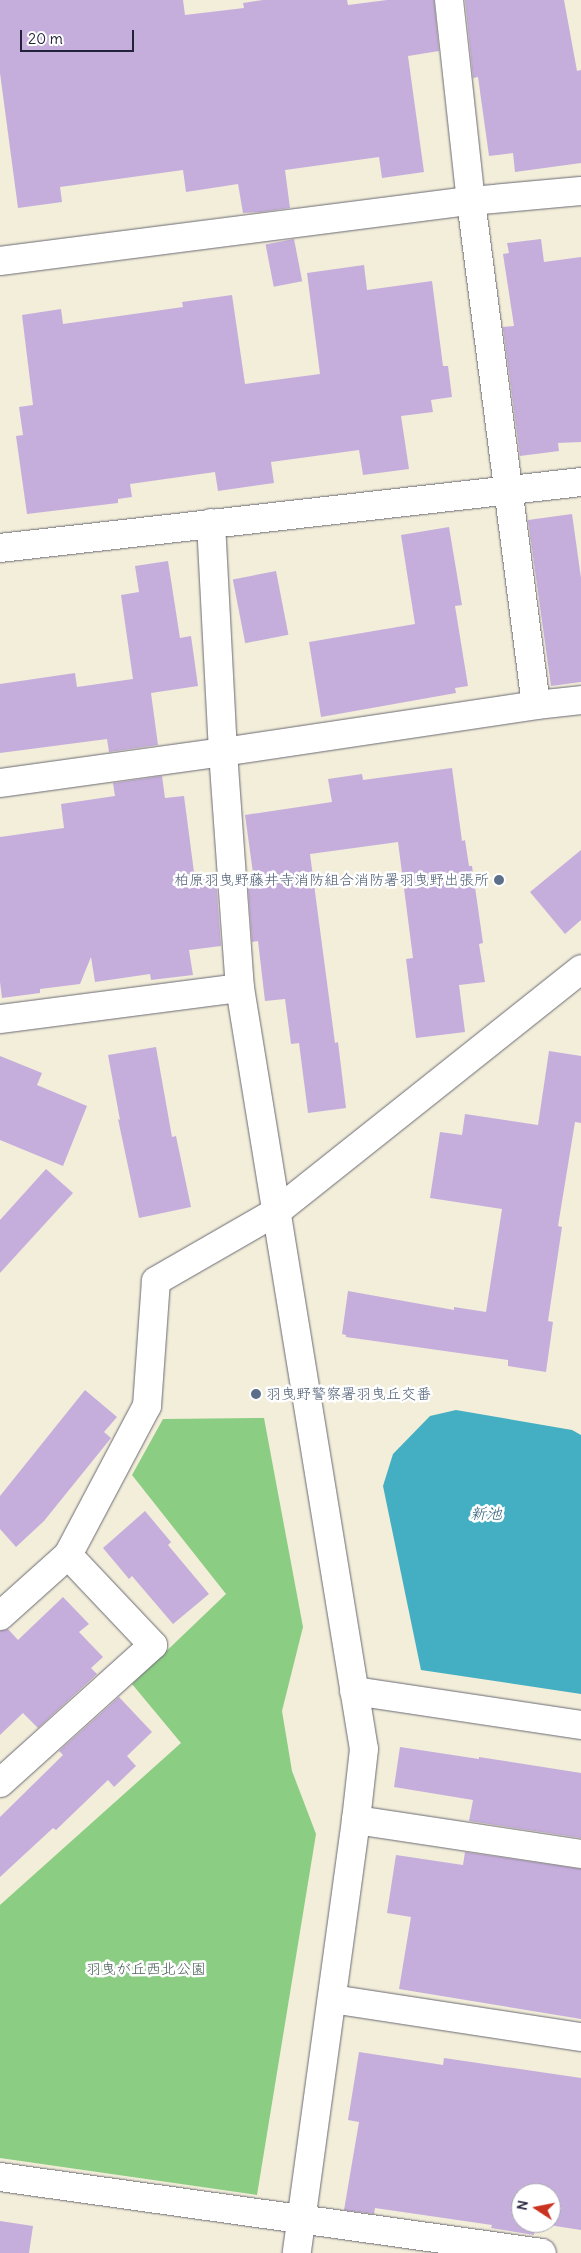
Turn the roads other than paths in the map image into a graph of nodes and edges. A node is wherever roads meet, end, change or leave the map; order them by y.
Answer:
1 (449, 0) edge
2 (581, 191) edge
3 (470, 201) junction
4 (0, 261) edge
5 (581, 482) edge
6 (509, 489) junction
7 (211, 523) junction
8 (0, 548) edge
9 (581, 700) edge
10 (536, 705) junction
11 (223, 752) junction
12 (0, 782) edge
13 (581, 969) edge
14 (240, 988) junction
15 (569, 990) edge
16 (0, 1019) edge
17 (276, 1212) junction
18 (68, 1555) junction
19 (0, 1616) edge
20 (354, 1691) junction
21 (581, 1725) edge
22 (0, 1783) edge
23 (356, 1820) junction
24 (581, 1854) edge
25 (332, 1999) junction
26 (581, 2037) edge
27 (0, 2177) edge
28 (302, 2218) junction
29 (297, 2253) edge
30 (542, 2253) edge

1 - 3 street
2 - 3 street
3 - 4 street
3 - 6 street
5 - 6 street
6 - 7 street
6 - 10 street
7 - 8 street
7 - 11 street
9 - 10 street
10 - 11 street
11 - 12 street
11 - 14 street
13 - 15 street
14 - 16 street
14 - 17 street
15 - 17 street
17 - 18 street
17 - 20 street
18 - 19 street
18 - 22 street
20 - 21 street
20 - 23 street
23 - 24 street
23 - 25 street
25 - 26 street
25 - 28 street
27 - 28 street
28 - 29 street
28 - 30 street

